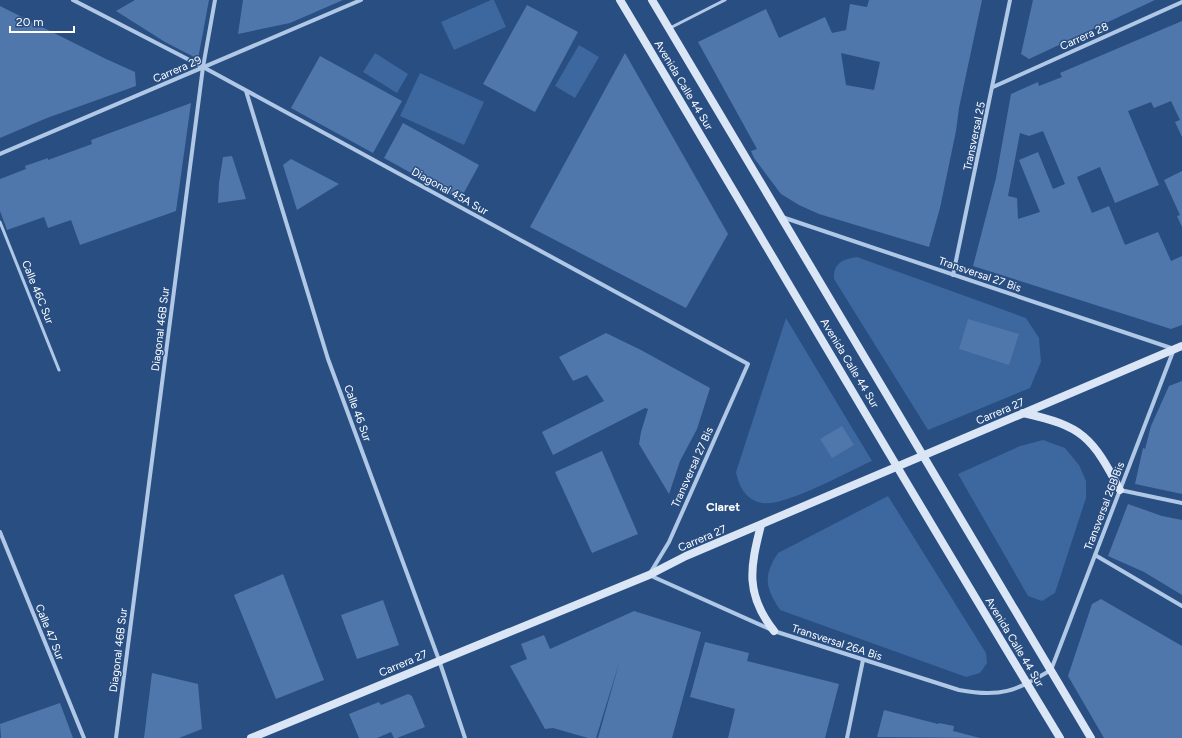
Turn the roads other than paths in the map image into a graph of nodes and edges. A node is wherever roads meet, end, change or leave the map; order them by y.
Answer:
1 (73, 0) edge
2 (215, 0) edge
3 (361, 0) edge
4 (620, 0) edge
5 (652, 0) edge
6 (725, 0) edge
7 (1010, 0) edge
8 (1182, 2) edge
9 (669, 28) junction
10 (203, 67) junction
11 (993, 87) junction
12 (246, 91) junction
13 (0, 154) edge
14 (780, 216) junction
15 (0, 222) edge
16 (953, 275) junction
17 (1182, 346) edge
18 (1174, 349) junction
19 (748, 364) joint
20 (59, 370) dead end
21 (1023, 413) junction
22 (923, 456) junction
23 (897, 466) junction
24 (1120, 490) junction
25 (1182, 503) edge
26 (760, 525) junction
27 (0, 532) edge
28 (1095, 555) junction
29 (649, 575) junction
30 (1182, 606) edge
31 (774, 631) junction
32 (439, 660) junction
33 (863, 660) junction
34 (1051, 670) junction
35 (1027, 684) junction
36 (84, 738) edge
37 (116, 738) edge
38 (251, 738) edge
39 (465, 738) edge
40 (847, 738) edge
41 (1060, 738) edge
42 (1091, 738) edge

1 - 10 street
2 - 10 street
3 - 10 street, Carrera 29
4 - 23 main road, Avenida Calle 44 Sur
5 - 9 main road, Avenida Calle 44 Sur
6 - 9 lane
7 - 11 street, Transversal 25
8 - 11 street, Carrera 28
9 - 14 main road, Avenida Calle 44 Sur
10 - 12 street, Diagonal 45A Sur
10 - 13 street, Carrera 29
10 - 37 street, Diagonal 46B Sur
11 - 16 street, Transversal 25
12 - 19 street, Diagonal 45A Sur
12 - 32 street, Calle 46 Sur
14 - 16 street, Transversal 27 Bis
14 - 22 main road, Avenida Calle 44 Sur
15 - 20 lane, Calle 46C Sur
16 - 18 street, Transversal 27 Bis
17 - 18 main road, Carrera 27
18 - 21 main road, Carrera 27
18 - 24 street, Transversal 26B Bis
19 - 29 street, Transversal 27 Bis
21 - 22 main road, Carrera 27
21 - 24 main road
22 - 23 main road, Carrera 27
22 - 34 main road, Avenida Calle 44 Sur
23 - 26 main road, Carrera 27
23 - 35 main road, Avenida Calle 44 Sur
24 - 25 street
24 - 28 street, Transversal 26B Bis
26 - 29 main road, Carrera 27
26 - 31 main road
27 - 36 street, Calle 47 Sur
28 - 30 street
28 - 34 street, Transversal 26B Bis
29 - 31 street, Transversal 26A Bis
29 - 32 main road, Carrera 27
31 - 33 street, Transversal 26A Bis
32 - 38 main road, Carrera 27
32 - 39 street, Calle 46 Sur
33 - 35 street, Transversal 26A Bis
33 - 40 street
34 - 35 street, Transversal 26A Bis
34 - 42 main road, Avenida Calle 44 Sur
35 - 41 main road, Avenida Calle 44 Sur

